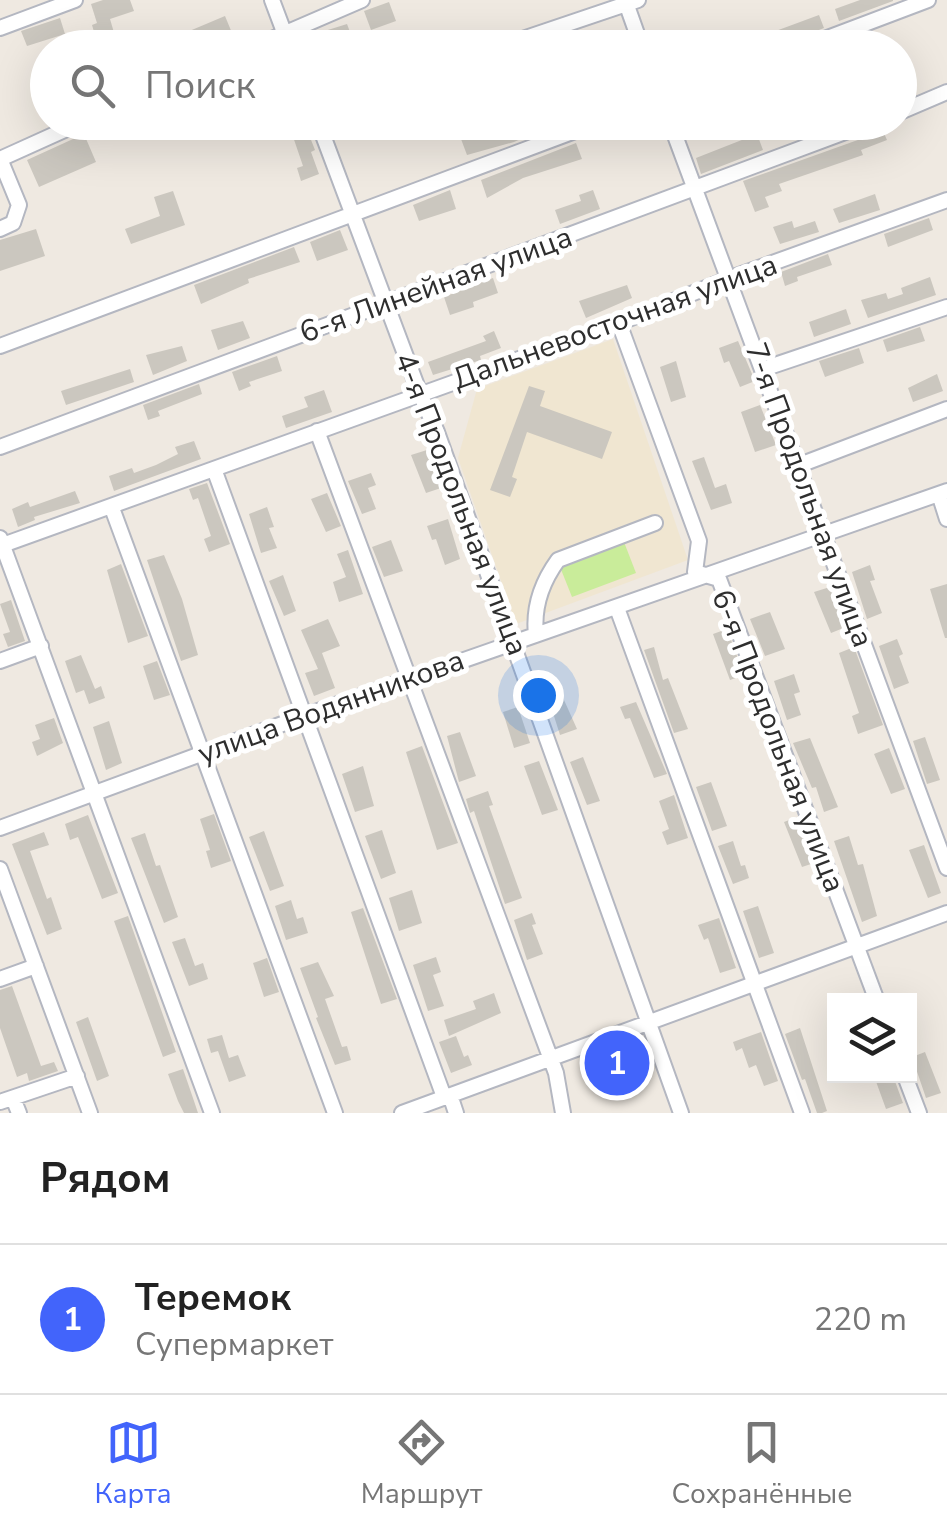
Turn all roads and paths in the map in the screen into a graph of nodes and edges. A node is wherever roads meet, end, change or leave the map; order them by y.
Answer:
1 (75, 0) edge
2 (272, 0) edge
3 (362, 0) edge
4 (928, 0) edge
5 (630, 1) edge
6 (0, 28) edge
7 (283, 30) edge
8 (306, 30) edge
9 (547, 30) edge
10 (637, 30) edge
11 (849, 30) edge
12 (947, 92) edge
13 (917, 105) edge
14 (42, 140) edge
15 (325, 140) edge
16 (550, 140) edge
17 (676, 140) edge
18 (825, 140) edge
19 (0, 159) edge
20 (694, 190) junction
21 (947, 200) edge
22 (352, 213) junction
23 (0, 229) edge
24 (728, 279) junction
25 (386, 304) junction
26 (947, 307) edge
27 (619, 323) junction
28 (0, 346) edge
29 (763, 369) junction
30 (420, 394) junction
31 (947, 408) edge
32 (317, 432) junction
33 (0, 447) edge
34 (796, 466) junction
35 (214, 470) junction
36 (943, 493) edge
37 (112, 508) junction
38 (947, 519) edge
39 (656, 523) dead end
40 (820, 535) junction
41 (1, 542) edge
42 (708, 577) junction
43 (617, 608) junction
44 (536, 635) junction
45 (513, 642) junction
46 (41, 646) junction
47 (0, 661) edge
48 (409, 679) junction
49 (304, 716) junction
50 (203, 753) junction
51 (96, 792) junction
52 (0, 828) edge
53 (947, 868) edge
54 (0, 869) edge
55 (947, 913) edge
56 (856, 946) junction
57 (36, 966) junction
58 (0, 979) edge
59 (752, 982) junction
60 (874, 993) edge
61 (649, 1021) junction
62 (550, 1058) junction
63 (77, 1076) junction
64 (908, 1083) edge
65 (447, 1096) junction
66 (7, 1100) edge
67 (18, 1113) edge
68 (90, 1113) edge
69 (212, 1113) edge
70 (335, 1113) edge
71 (402, 1113) edge
72 (456, 1113) edge
73 (563, 1113) edge
74 (681, 1113) edge
75 (802, 1113) edge
76 (919, 1113) edge

1 - 6 street
2 - 7 street
3 - 8 street
4 - 11 street
5 - 9 street
5 - 10 street
12 - 13 street
14 - 19 street
15 - 22 street, 4-я Продольная улица
16 - 22 street
17 - 20 street, 7-я Продольная улица
18 - 20 street, 6-я Линейная улица
19 - 23 street
20 - 24 street, 7-я Продольная улица
20 - 25 street, 6-я Линейная улица
21 - 24 street, Дальневосточная улица
22 - 25 street, 4-я Продольная улица
22 - 28 street
24 - 27 street, Дальневосточная улица
24 - 29 street, 7-я Продольная улица
25 - 30 street, 4-я Продольная улица
25 - 33 street, 6-я Линейная улица
26 - 29 street
27 - 30 street, Дальневосточная улица
27 - 42 street, 6-я Продольная улица
29 - 34 street, 7-я Продольная улица
30 - 32 street, Дальневосточная улица
30 - 45 street, 4-я Продольная улица
31 - 34 street
32 - 35 street, Дальневосточная улица
32 - 48 street
34 - 40 street, 7-я Продольная улица
35 - 37 street, Дальневосточная улица
35 - 49 street
36 - 38 street
36 - 40 street, улица Водянникова
37 - 41 street, Дальневосточная улица
37 - 50 street
39 - 44 street
40 - 42 street, улица Водянникова
40 - 53 street, 7-я Продольная улица
41 - 46 street
42 - 43 street, улица Водянникова
42 - 56 street, 6-я Продольная улица
43 - 44 street, улица Водянникова
43 - 59 street
44 - 45 street, улица Водянникова
45 - 48 street, улица Водянникова
45 - 61 street, 4-я Продольная улица
46 - 47 street
46 - 51 street
48 - 49 street, улица Водянникова
48 - 62 street
49 - 50 street, улица Водянникова
49 - 65 street
50 - 51 street, улица Водянникова
50 - 70 street
51 - 52 street, улица Водянникова
51 - 69 street
54 - 57 street
55 - 56 street
56 - 59 street
56 - 60 street, 6-я Продольная улица
57 - 58 street
57 - 63 street
59 - 61 street
59 - 75 street
61 - 62 street
61 - 74 street, 4-я Продольная улица
62 - 65 street
62 - 73 street
63 - 66 street
63 - 68 street
64 - 76 street
65 - 71 street
65 - 72 street
66 - 67 street

